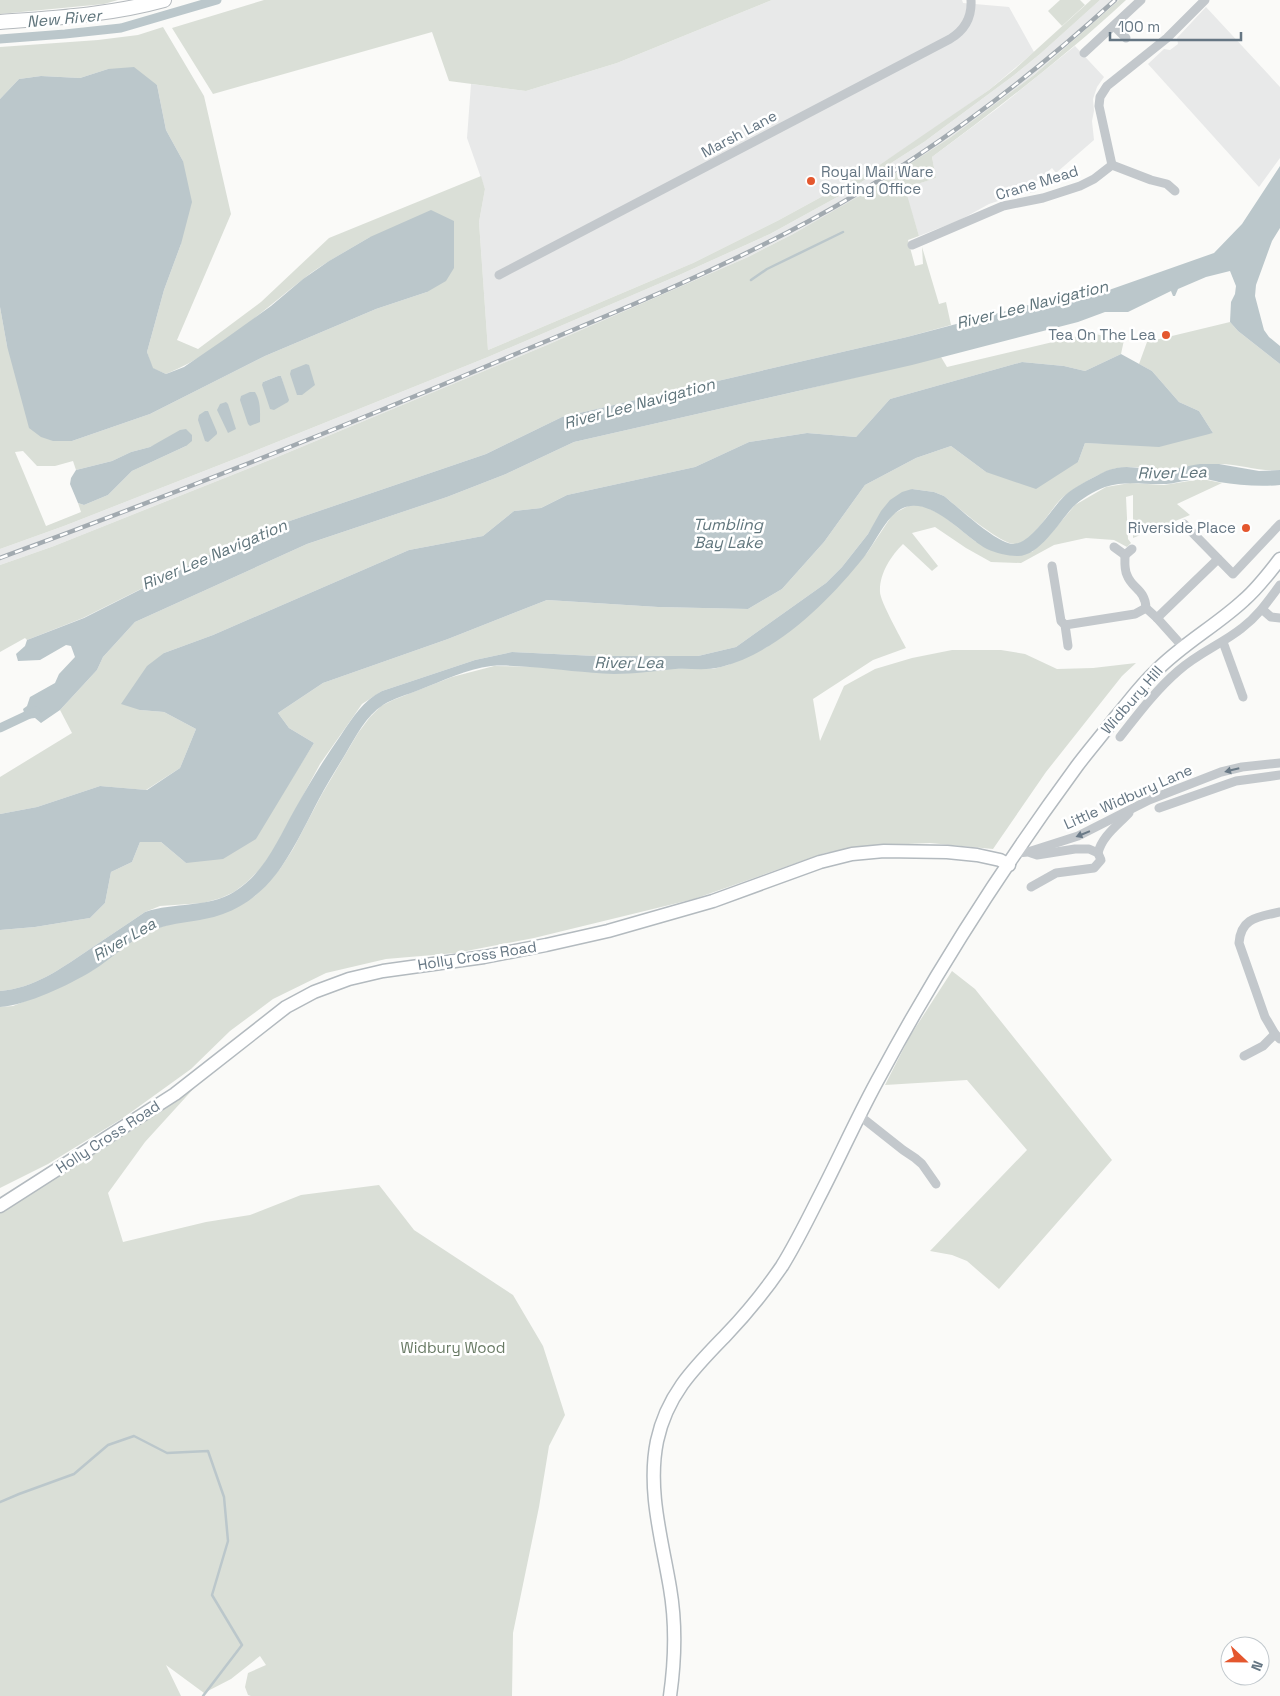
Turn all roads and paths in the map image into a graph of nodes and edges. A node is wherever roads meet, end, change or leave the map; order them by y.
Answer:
1 (164, 0) edge
2 (971, 0) edge
3 (1140, 0) edge
4 (1205, 0) edge
5 (0, 22) edge
6 (1114, 26) junction
7 (1126, 38) dead end
8 (1084, 53) dead end
9 (1112, 165) junction
10 (1175, 191) dead end
11 (912, 245) dead end
12 (499, 275) dead end
13 (1184, 524) dead end
14 (1280, 524) edge
15 (1114, 547) dead end
16 (1218, 559) junction
17 (1280, 559) edge
18 (1052, 566) dead end
19 (1262, 580) junction
20 (1278, 588) edge
21 (1146, 608) junction
22 (1263, 610) junction
23 (1157, 618) junction
24 (1280, 618) edge
25 (1065, 625) junction
26 (1223, 642) junction
27 (1068, 646) dead end
28 (1183, 647) junction
29 (1243, 697) dead end
30 (1120, 737) dead end
31 (1280, 763) edge
32 (1280, 775) edge
33 (1159, 808) dead end
34 (1132, 809) junction
35 (1023, 852) junction
36 (1098, 853) junction
37 (1009, 865) junction
38 (1031, 887) dead end
39 (1280, 912) edge
40 (1277, 1036) edge
41 (1244, 1056) dead end
42 (860, 1116) junction
43 (936, 1184) dead end
44 (0, 1206) edge
45 (670, 1696) edge

1 - 5 main road
2 - 12 street, Marsh Lane
3 - 6 street
4 - 9 street
6 - 7 street
6 - 8 street
9 - 10 street
9 - 11 street, Crane Mead
13 - 16 street
14 - 16 street
15 - 21 street
16 - 23 street
17 - 19 main road, Widbury Hill
18 - 25 street
19 - 20 street
19 - 28 main road, Widbury Hill
20 - 22 street
21 - 23 street
21 - 25 street
22 - 24 street
22 - 26 street
23 - 28 street
25 - 27 street
26 - 29 street
26 - 30 street
28 - 35 main road, Widbury Hill
31 -> 34 street, Little Widbury Lane
32 - 33 street
34 -> 35 street, Little Widbury Lane
34 - 36 street
35 - 36 street
35 - 37 main road, Widbury Hill
36 - 38 street
37 - 42 main road, Widbury Hill
37 - 44 main road, Holly Cross Road
39 - 40 street
40 - 41 street
42 - 43 street
42 - 45 main road, Widbury Hill

